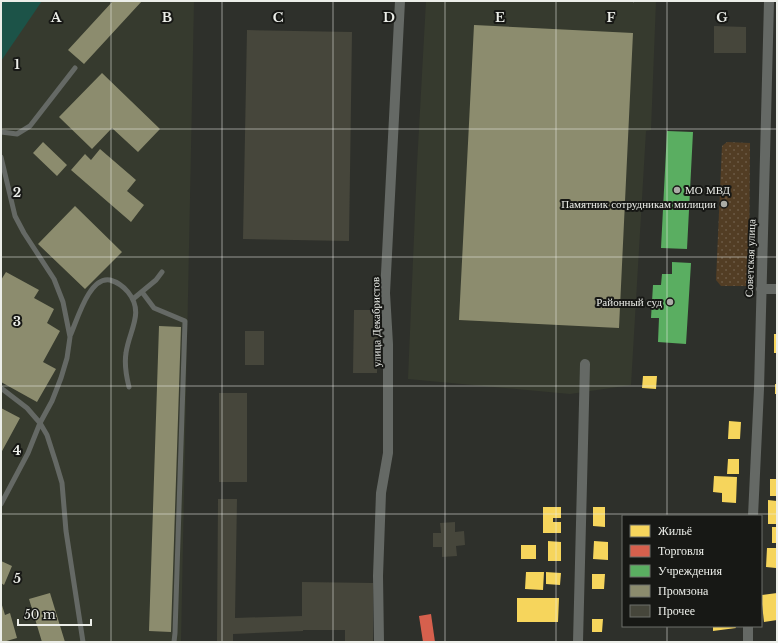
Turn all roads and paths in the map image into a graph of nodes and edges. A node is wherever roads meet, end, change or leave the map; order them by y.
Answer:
1 (400, 1) edge
2 (769, 1) edge
3 (75, 68) dead end
4 (1, 132) edge
5 (1, 157) edge
6 (162, 272) dead end
7 (761, 289) junction
8 (777, 290) edge
9 (142, 292) junction
10 (133, 299) junction
11 (70, 337) junction
12 (585, 364) dead end
13 (129, 387) dead end
14 (1, 388) edge
15 (40, 423) junction
16 (1, 504) edge
17 (753, 515) edge
18 (748, 627) edge
19 (83, 642) edge
20 (174, 642) edge
21 (379, 642) edge
22 (578, 642) edge
23 (748, 642) edge

1 - 21 street, улица Декабристов
2 - 7 street, Советская улица
3 - 4 lane
5 - 11 lane
6 - 9 lane
7 - 8 street
7 - 17 street, Советская улица
9 - 10 lane
9 - 20 lane
10 - 11 lane
10 - 13 lane
11 - 15 lane
12 - 22 street
14 - 15 lane
15 - 16 lane
15 - 19 lane
18 - 23 street

